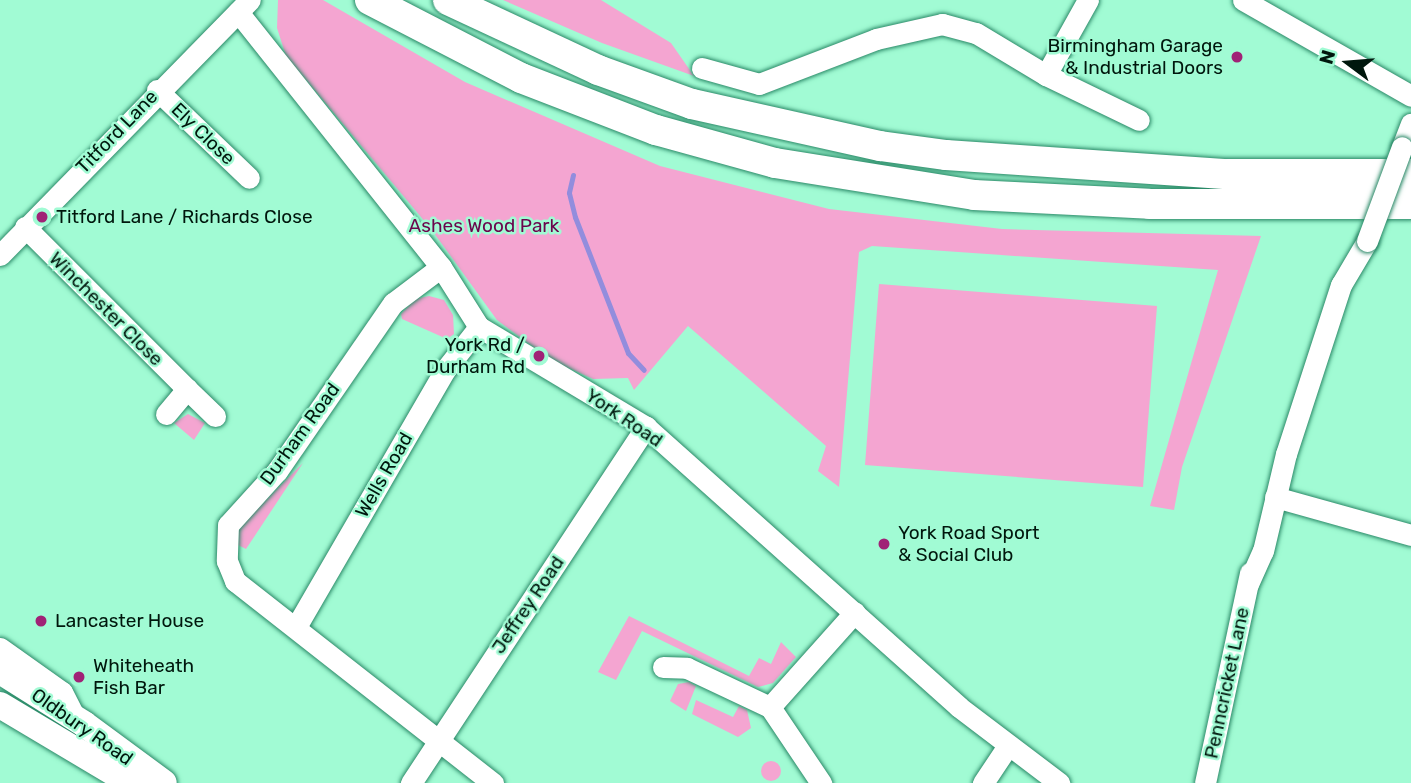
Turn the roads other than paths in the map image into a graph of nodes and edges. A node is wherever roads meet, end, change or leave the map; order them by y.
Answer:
1 (448, 0) edge
2 (1088, 0) edge
3 (1243, 0) edge
4 (244, 6) edge
5 (381, 7) edge
6 (702, 68) dead end
7 (1046, 75) junction
8 (157, 90) junction
9 (1411, 96) edge
10 (1139, 120) dead end
11 (1411, 124) edge
12 (1407, 161) edge
13 (250, 178) dead end
14 (1411, 204) edge
15 (25, 227) junction
16 (0, 255) edge
17 (441, 267) junction
18 (479, 327) junction
19 (187, 389) junction
20 (166, 414) dead end
21 (215, 416) dead end
22 (646, 427) junction
23 (1272, 507) junction
24 (1411, 535) edge
25 (855, 612) junction
26 (296, 627) junction
27 (0, 648) edge
28 (663, 667) dead end
29 (0, 671) edge
30 (0, 705) edge
31 (770, 707) junction
32 (75, 717) junction
33 (438, 740) junction
34 (1007, 747) junction
35 (131, 783) edge
36 (164, 783) edge
37 (411, 783) edge
38 (494, 783) edge
39 (821, 783) edge
40 (983, 783) edge
41 (1059, 783) edge
42 (1205, 783) edge

1 - 12 highway
2 - 7 street
3 - 9 street
4 - 8 street, Titford Lane
4 - 17 street, York Road
5 - 14 highway
6 - 7 street
7 - 10 street
8 - 13 street, Ely Close
8 - 15 street, Titford Lane
11 - 12 street, Penncricket Lane
12 - 23 street, Penncricket Lane, bridge
15 - 16 street, Titford Lane
15 - 19 street, Winchester Close
17 - 18 street, York Road
17 - 26 street, Durham Road
18 - 22 street, York Road
18 - 26 street, Wells Road
19 - 20 street
19 - 21 street, Winchester Close
22 - 25 street, York Road
22 - 33 street, Jeffrey Road
23 - 24 street
23 - 42 street, Penncricket Lane
25 - 31 street
25 - 34 street, York Road
26 - 33 street, Durham Road
27 - 32 street
28 - 31 street
29 - 32 main road, Oldbury Road
30 - 35 main road, Oldbury Road
31 - 39 street
32 - 36 main road, Oldbury Road
33 - 37 street, Jeffrey Road
33 - 38 street, Durham Road
34 - 40 street
34 - 41 street, York Road

